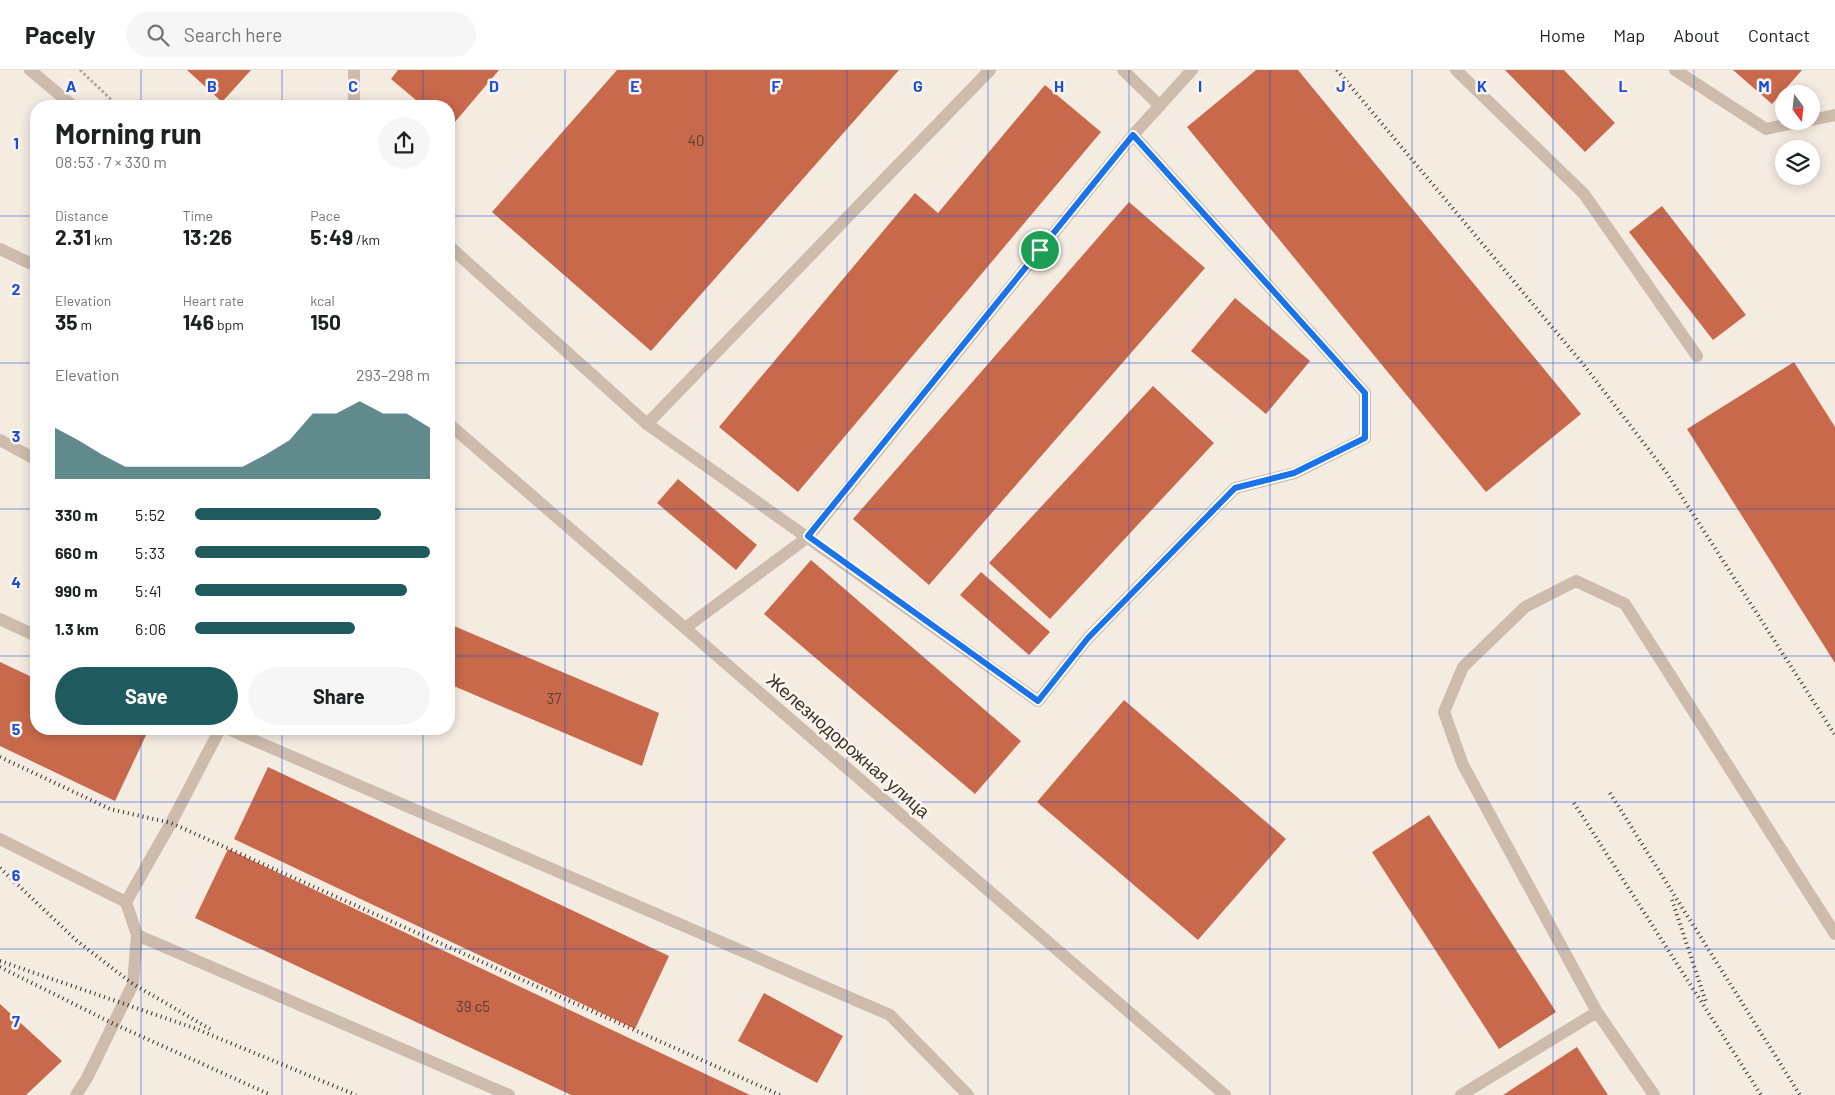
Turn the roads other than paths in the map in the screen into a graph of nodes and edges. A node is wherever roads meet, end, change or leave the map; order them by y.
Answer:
1 (30, 70) edge
2 (354, 70) edge
3 (990, 70) edge
4 (1123, 70) edge
5 (1192, 70) edge
6 (1456, 70) edge
7 (1675, 70) edge
8 (66, 100) edge
9 (354, 100) edge
10 (1160, 106) junction
11 (1835, 115) edge
12 (1820, 118) edge
13 (1775, 126) edge
14 (1133, 135) junction
15 (0, 249) edge
16 (455, 251) edge
17 (30, 263) edge
18 (1697, 356) dead end
19 (647, 424) junction
20 (455, 429) edge
21 (0, 440) edge
22 (30, 456) edge
23 (808, 536) junction
24 (0, 619) edge
25 (686, 628) junction
26 (30, 633) edge
27 (217, 735) edge
28 (242, 735) edge
29 (0, 839) edge
30 (126, 902) junction
31 (1835, 934) edge
32 (137, 935) junction
33 (1597, 1012) junction
34 (76, 1095) edge
35 (509, 1095) edge
36 (968, 1095) edge
37 (1225, 1095) edge
38 (1461, 1095) edge
39 (1654, 1095) edge

1 - 8 street
2 - 9 street
3 - 19 street
4 - 10 street
5 - 10 street
6 - 18 street
7 - 13 street
10 - 14 street
11 - 12 street
14 - 23 street
14 - 23 street
15 - 17 street
16 - 19 street
19 - 23 street
20 - 25 street, Железнодорожная улица
21 - 22 street
23 - 25 street
24 - 26 street
25 - 37 street, Железнодорожная улица
27 - 30 street
28 - 36 street
29 - 30 street
30 - 32 street
31 - 33 street
32 - 34 street
32 - 35 street
33 - 38 street
33 - 39 street

